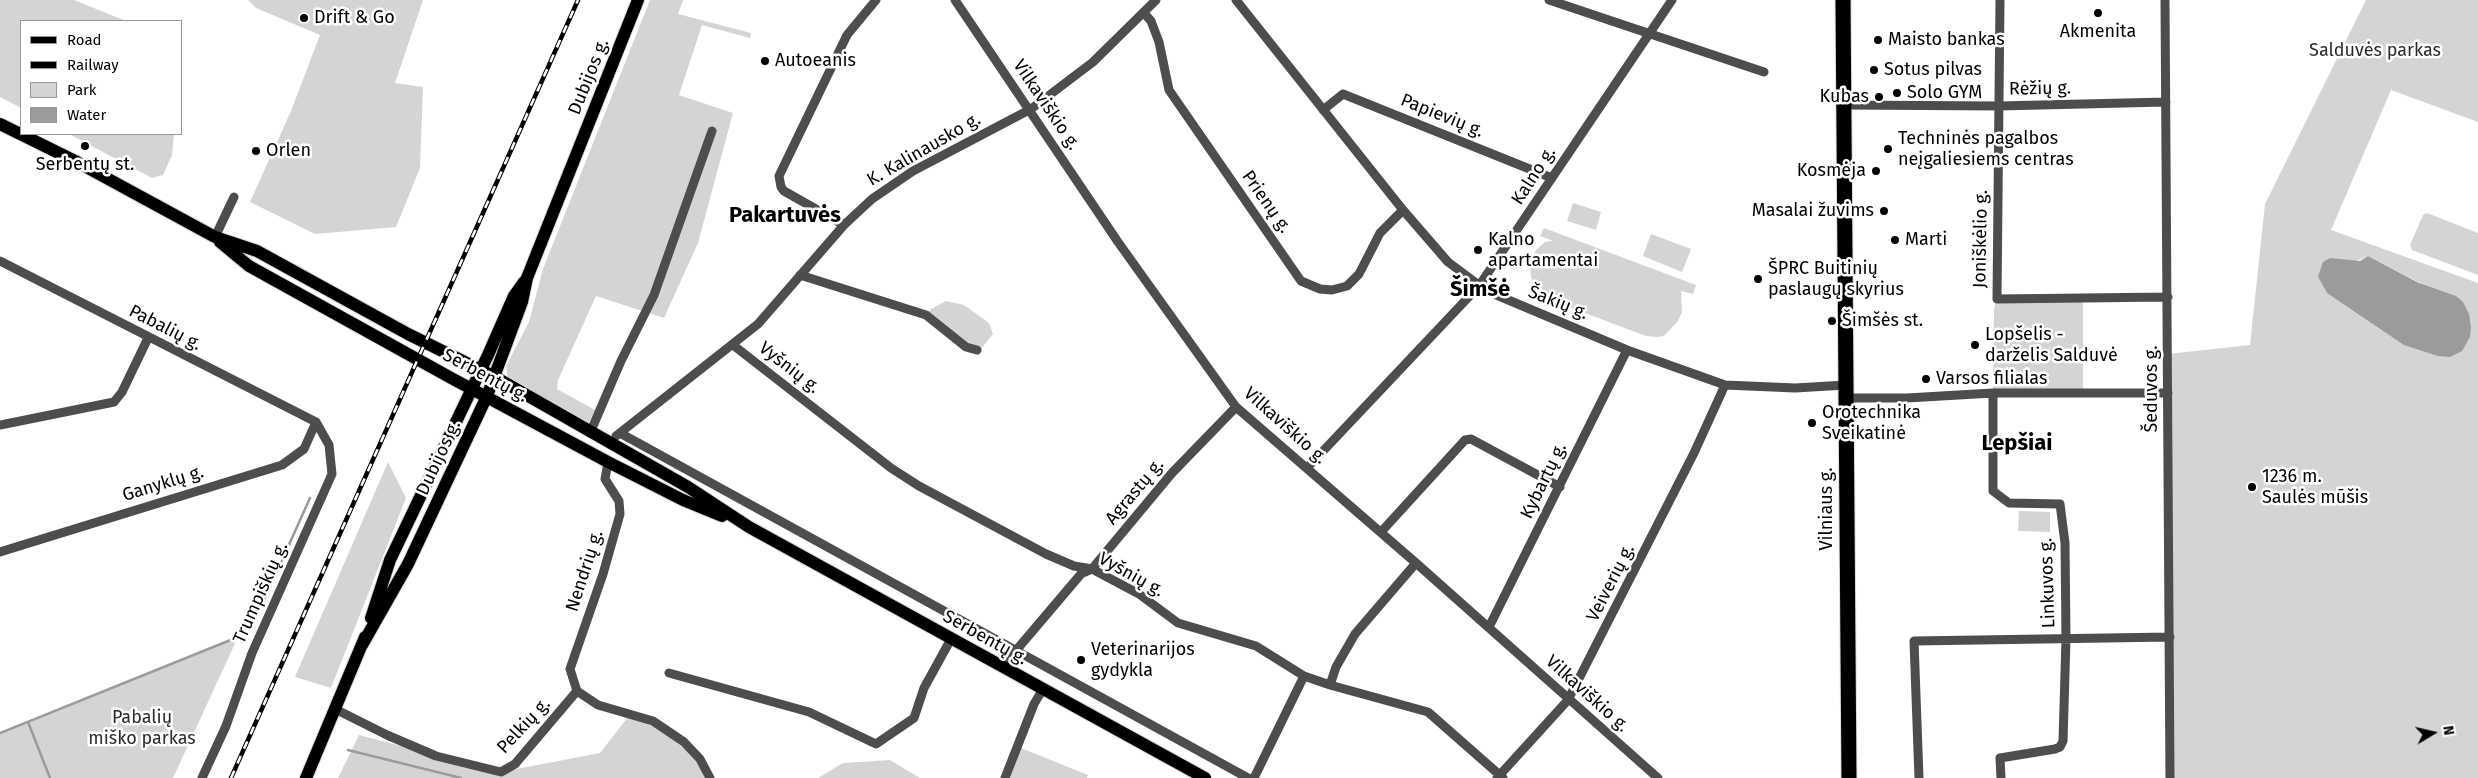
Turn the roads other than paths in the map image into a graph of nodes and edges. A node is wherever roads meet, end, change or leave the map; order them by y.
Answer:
1 (638, 0) edge
2 (876, 0) edge
3 (955, 0) edge
4 (1156, 0) edge
5 (1236, 0) edge
6 (1549, 0) edge
7 (1672, 0) edge
8 (1843, 0) edge
9 (2000, 0) edge
10 (2165, 0) edge
11 (1144, 13) junction
12 (1648, 35) junction
13 (1764, 72) dead end
14 (2166, 102) junction
15 (1844, 105) junction
16 (1999, 106) junction
17 (1030, 110) junction
18 (1323, 110) junction
19 (0, 124) edge
20 (712, 131) dead end
21 (20, 134) edge
22 (22, 135) edge
23 (1552, 178) junction
24 (234, 197) dead end
25 (1404, 210) junction
26 (844, 225) junction
27 (215, 238) junction
28 (1, 263) edge
29 (800, 275) junction
30 (526, 278) junction
31 (1479, 286) junction
32 (2168, 297) junction
33 (148, 338) junction
34 (733, 345) junction
35 (977, 350) dead end
36 (1627, 350) junction
37 (481, 370) junction
38 (495, 377) junction
39 (1725, 384) junction
40 (472, 388) junction
41 (1846, 392) junction
42 (1994, 393) junction
43 (2168, 393) junction
44 (488, 396) junction
45 (1236, 407) junction
46 (316, 422) junction
47 (0, 425) edge
48 (590, 433) junction
49 (620, 433) junction
50 (609, 443) junction
51 (608, 462) junction
52 (1306, 468) junction
53 (1560, 487) junction
54 (749, 528) junction
55 (1381, 532) junction
56 (0, 552) edge
57 (1416, 563) junction
58 (1092, 569) junction
59 (1489, 627) junction
60 (2170, 637) junction
61 (951, 639) junction
62 (2066, 639) junction
63 (362, 645) junction
64 (1015, 650) junction
65 (1002, 667) junction
66 (669, 673) dead end
67 (1304, 676) junction
68 (1330, 685) junction
69 (1043, 689) junction
70 (578, 691) junction
71 (1568, 700) junction
72 (335, 709) junction
73 (1500, 777) edge
74 (202, 778) edge
75 (306, 778) edge
76 (710, 778) edge
77 (1005, 778) edge
78 (1205, 778) edge
79 (1248, 778) edge
80 (1254, 778) edge
81 (1658, 778) edge
82 (1849, 778) edge
83 (1919, 778) edge
84 (2001, 778) edge
85 (2170, 778) edge

1 - 30 main road, Dubijos g.
2 - 26 street
3 - 17 street, Vilkaviškio g.
4 - 11 street, K. Kalinausko g.
5 - 18 street, Šakių g.
6 - 12 street
7 - 12 street, Kalno g.
8 - 15 highway, Vilniaus g.
9 - 16 street, Joniškėlio g.
10 - 14 street, Šeduvos g.
11 - 17 street, K. Kalinausko g.
11 - 25 street, Prienų g.
12 - 13 street
12 - 23 street, Kalno g.
14 - 16 street, Rėžių g.
14 - 32 street, Šeduvos g.
15 - 16 street, Rėžių g.
15 - 41 highway, Vilniaus g.
16 - 32 street, Joniškėlio g.
17 - 26 street, K. Kalinausko g.
17 - 45 street, Vilkaviškio g.
18 - 23 street, Papievių g.
18 - 25 street, Šakių g.
19 - 21 main road, Serbentų g.
20 - 48 street
22 - 27 main road, Serbentų g.
23 - 31 street, Kalno g.
24 - 27 street
25 - 31 street, Šakių g.
26 - 29 street, K. Kalinausko g.
27 - 37 main road, Serbentų g.
27 - 40 main road, Serbentų g.
28 - 33 street, Pabalių g.
29 - 34 street, K. Kalinausko g.
29 - 35 street
30 - 37 main road, Dubijos g.
30 - 38 main road, Dubijos g.
31 - 36 street, Šakių g.
31 - 52 street, Kalno g.
32 - 43 street, Šeduvos g.
33 - 46 street, Pabalių g.
33 - 47 street
34 - 49 street, K. Kalinausko g.
34 - 58 street, Vyšnių g.
36 - 39 street, Šakių g.
36 - 53 street, Kybartų g.
37 - 38 main road, Serbentų g.
37 - 40 main road, Dubijos g.
38 - 44 main road, Dubijos g.
38 - 48 main road, Serbentų g.
39 - 41 street, Šakių g.
39 - 71 street, Veiverių g.
40 - 44 main road, Serbentų g.
40 - 63 main road, Dubijos g.
41 - 42 street, Šakių g.
41 - 82 highway, Vilniaus g.
42 - 43 street, Šakių g.
42 - 62 street, Linkuvos g.
43 - 60 street, Šeduvos g.
44 - 51 main road, Serbentų g.
44 - 63 main road, Dubijos g.
45 - 52 street, Vilkaviškio g.
45 - 58 street, Agrastų g.
46 - 56 street, Ganyklų g.
46 - 74 street, Trumpiškių g.
48 - 50 main road, Serbentų g.
49 - 50 street, K. Kalinausko g.
49 - 64 street
50 - 54 main road, Serbentų g.
51 - 54 main road, Serbentų g.
51 - 70 street, Nendrių g.
52 - 55 street, Vilkaviškio g.
53 - 55 street
53 - 59 street, Kybartų g.
54 - 61 main road, Serbentų g.
55 - 57 street, Vilkaviškio g.
57 - 59 street, Vilkaviškio g.
57 - 68 street
58 - 64 street, Agrastų g.
58 - 67 street, Vyšnių g.
59 - 71 street, Vilkaviškio g.
60 - 62 street
60 - 85 street, Šeduvos g.
61 - 65 main road, Serbentų g.
61 - 66 street
62 - 83 street
62 - 84 street, Linkuvos g.
63 - 72 main road, Dubijos g.
64 - 65 street, Agrastų g.
64 - 79 street
65 - 69 main road, Serbentų g.
67 - 68 street, Vyšnių g.
67 - 80 street
68 - 73 street, Vyšnių g.
69 - 77 street
69 - 78 main road, Serbentų g.
70 - 72 street, Pelkių g.
70 - 76 street
71 - 73 street, Veiverių g.
71 - 81 street, Vilkaviškio g.
72 - 75 main road, Dubijos g.

